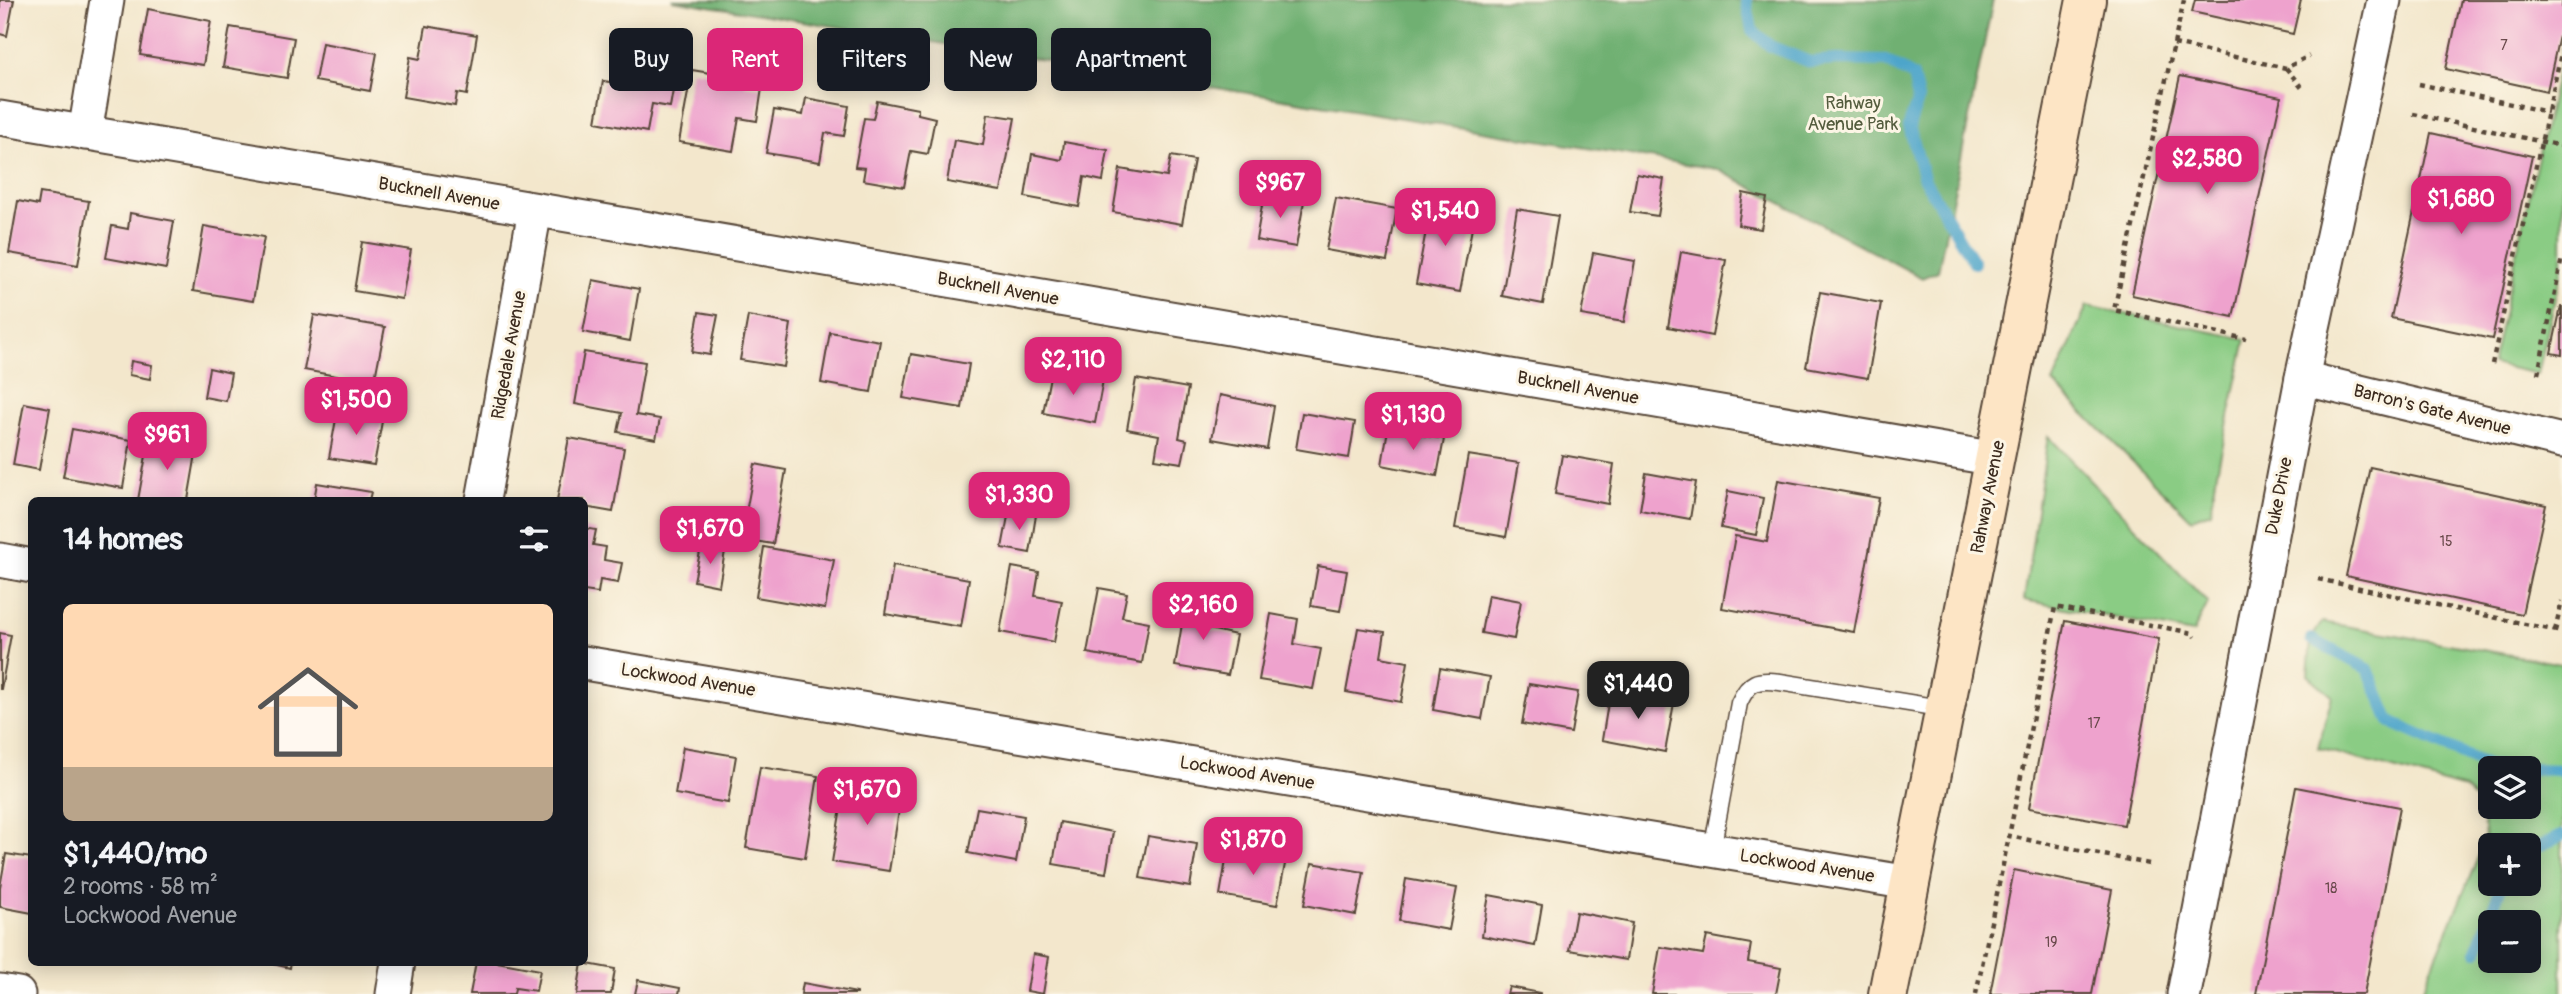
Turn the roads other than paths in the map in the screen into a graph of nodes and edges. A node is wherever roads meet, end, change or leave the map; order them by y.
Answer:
1 (107, 0) edge
2 (2086, 0) edge
3 (2384, 0) edge
4 (0, 118) edge
5 (85, 134) junction
6 (535, 210) junction
7 (2302, 378) junction
8 (2562, 441) edge
9 (1996, 459) junction
10 (483, 497) edge
11 (0, 560) edge
12 (28, 565) edge
13 (588, 664) edge
14 (1946, 709) junction
15 (1712, 850) junction
16 (1910, 883) junction
17 (397, 966) edge
18 (0, 991) edge
19 (18, 994) edge
20 (393, 994) edge
21 (1888, 994) edge
22 (2184, 994) edge

1 - 5 street
2 - 9 street, Rahway Avenue
3 - 7 street, Duke Drive
4 - 5 street, Bucknell Avenue
5 - 6 street, Bucknell Avenue
6 - 9 street, Bucknell Avenue
6 - 10 street, Ridgedale Avenue
7 - 8 street, Barron's Gate Avenue
7 - 22 street, Duke Drive
9 - 14 street, Rahway Avenue
11 - 12 street
13 - 15 street, Lockwood Avenue
14 - 15 lane
14 - 16 street, Rahway Avenue
15 - 16 street, Lockwood Avenue
16 - 21 street, Rahway Avenue
17 - 20 street
18 - 19 street

